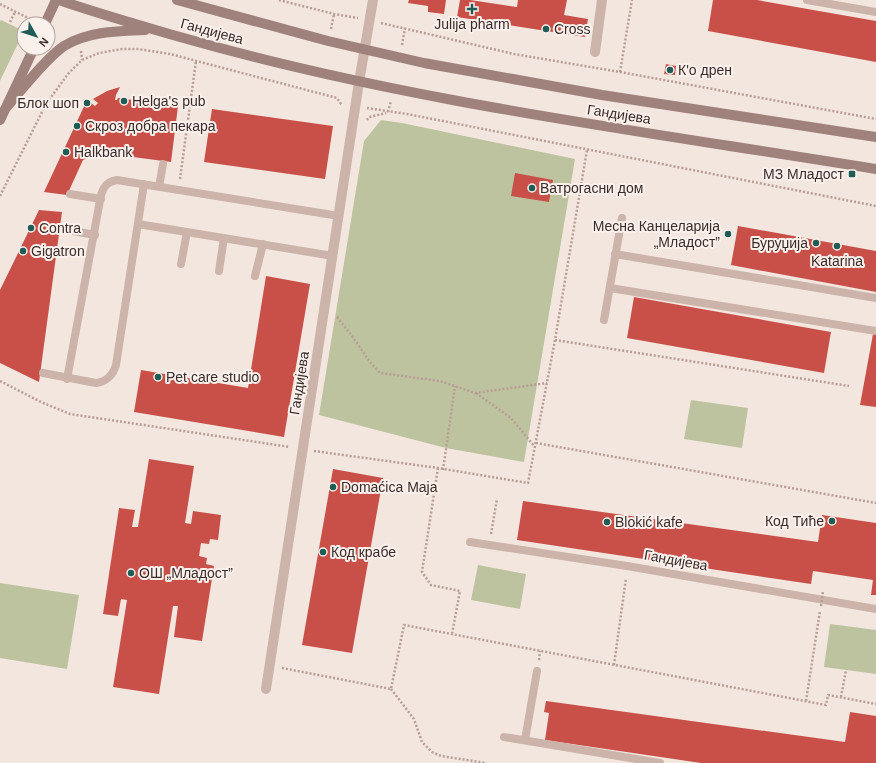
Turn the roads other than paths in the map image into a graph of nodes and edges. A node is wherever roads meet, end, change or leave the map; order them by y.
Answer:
1 (58, 0) edge
2 (177, 0) edge
3 (373, 0) edge
4 (602, 0) edge
5 (806, 0) edge
6 (876, 12) edge
7 (49, 16) edge
8 (154, 29) junction
9 (364, 50) junction
10 (594, 52) dead end
11 (30, 56) edge
12 (359, 82) junction
13 (5, 109) junction
14 (0, 120) edge
15 (876, 137) edge
16 (163, 164) dead end
17 (876, 169) edge
18 (144, 184) junction
19 (159, 187) junction
20 (70, 194) dead end
21 (101, 199) junction
22 (339, 216) junction
23 (622, 218) dead end
24 (138, 224) junction
25 (62, 230) dead end
26 (187, 232) junction
27 (94, 235) junction
28 (224, 238) junction
29 (263, 244) junction
30 (616, 254) junction
31 (333, 256) junction
32 (181, 264) dead end
33 (219, 271) dead end
34 (255, 276) dead end
35 (610, 288) junction
36 (876, 298) edge
37 (604, 320) dead end
38 (876, 331) edge
39 (43, 373) dead end
40 (67, 378) junction
41 (470, 542) dead end
42 (876, 609) edge
43 (537, 671) dead end
44 (266, 689) dead end
45 (504, 737) dead end
46 (525, 740) junction
47 (660, 763) edge

1 - 7 main road
1 - 8 main road, Гандијева
2 - 9 main road, Гандијева
3 - 9 street
4 - 10 street
5 - 6 lane
8 - 12 main road, Гандијева
8 - 13 main road
9 - 12 street, Гандијева
9 - 15 main road, Гандијева
11 - 13 main road
12 - 17 main road, Гандијева
12 - 22 street, Гандијева
13 - 14 main road
16 - 19 lane
18 - 19 lane
18 - 21 lane
18 - 24 lane
19 - 22 lane
20 - 21 lane
21 - 27 lane
22 - 31 street, Гандијева
23 - 30 lane
24 - 26 lane
24 - 40 lane
25 - 27 lane
26 - 28 lane
26 - 32 lane
27 - 40 lane
28 - 29 lane
28 - 33 lane
29 - 31 lane
29 - 34 lane
30 - 35 lane
30 - 36 lane
31 - 44 street, Гандијева
35 - 37 lane
35 - 38 lane
39 - 40 lane
41 - 42 lane, Гандијева
43 - 46 lane
45 - 46 lane
46 - 47 lane

